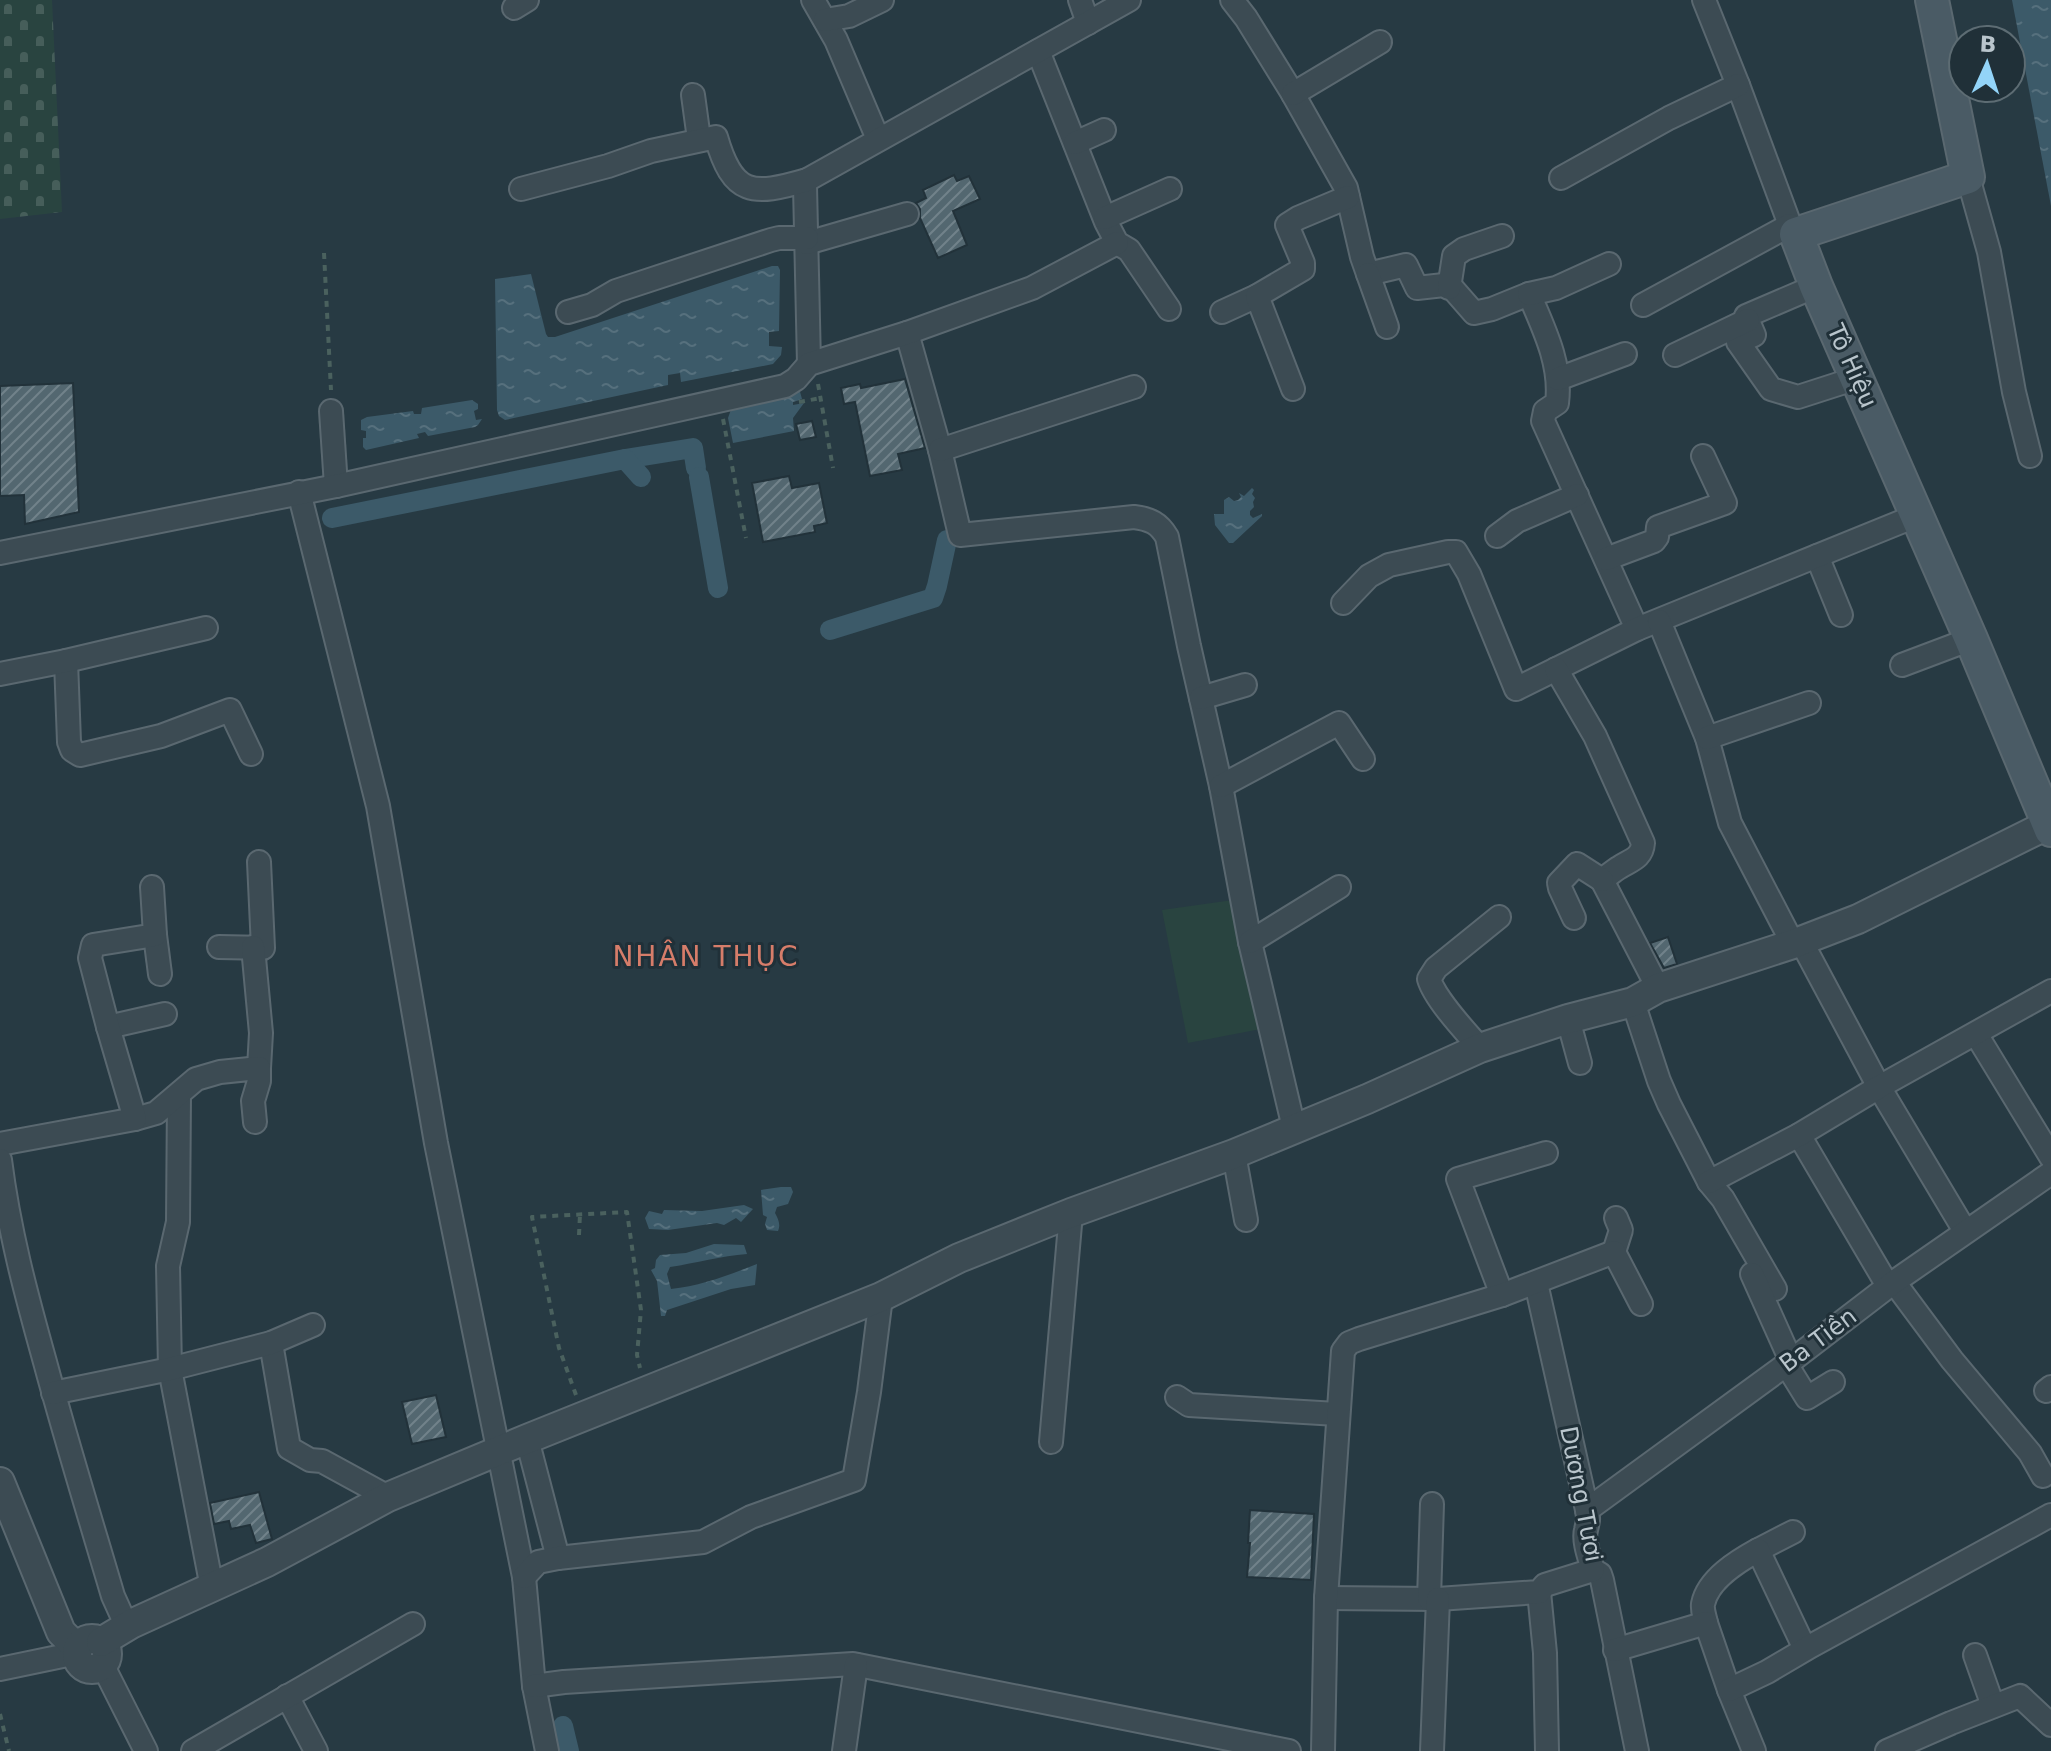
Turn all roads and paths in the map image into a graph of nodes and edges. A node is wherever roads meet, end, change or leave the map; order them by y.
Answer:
1 (813, 0) edge
2 (882, 0) edge
3 (1080, 0) edge
4 (1232, 0) edge
5 (1704, 0) edge
6 (1932, 0) edge
7 (1124, 1) edge
8 (825, 20) junction
9 (1088, 23) junction
10 (1380, 42) dead end
11 (1038, 51) junction
12 (1738, 85) junction
13 (1293, 94) junction
14 (693, 95) dead end
15 (1104, 130) dead end
16 (699, 139) junction
17 (878, 139) junction
18 (1075, 143) junction
19 (1968, 177) junction
20 (1561, 178) dead end
21 (807, 180) junction
22 (521, 189) dead end
23 (1170, 189) dead end
24 (1348, 197) junction
25 (907, 214) dead end
26 (1105, 218) junction
27 (1793, 230) junction
28 (1502, 236) dead end
29 (807, 240) junction
30 (1117, 243) junction
31 (324, 253) dead end
32 (1609, 264) dead end
33 (1368, 274) junction
34 (1816, 286) junction
35 (1449, 288) junction
36 (1529, 294) junction
37 (1257, 296) junction
38 (1643, 305) dead end
39 (1169, 309) dead end
40 (568, 312) dead end
41 (1222, 312) dead end
42 (1748, 320) junction
43 (1387, 327) dead end
44 (907, 333) junction
45 (1625, 354) dead end
46 (1675, 355) dead end
47 (809, 364) junction
48 (1857, 378) junction
49 (1558, 379) junction
50 (1134, 387) dead end
51 (1293, 389) dead end
52 (821, 398) junction
53 (720, 401) junction
54 (793, 403) dead end
55 (331, 411) joint
56 (940, 450) junction
57 (1703, 456) dead end
58 (2030, 456) dead end
59 (833, 468) dead end
60 (336, 486) junction
61 (299, 492) junction
62 (1577, 495) junction
63 (1918, 515) junction
64 (1497, 536) dead end
65 (746, 538) dead end
66 (0, 553) edge
67 (1817, 556) junction
68 (1606, 559) junction
69 (1343, 603) dead end
70 (1841, 615) dead end
71 (1659, 621) junction
72 (206, 628) dead end
73 (1637, 629) junction
74 (1971, 639) junction
75 (66, 661) junction
76 (1902, 665) dead end
77 (1556, 669) junction
78 (0, 674) edge
79 (1245, 685) dead end
80 (1201, 698) junction
81 (1809, 703) dead end
82 (1707, 738) junction
83 (251, 754) dead end
84 (1363, 759) dead end
85 (1221, 786) junction
86 (2050, 827) edge
87 (259, 862) dead end
88 (1602, 880) junction
89 (152, 887) dead end
90 (1339, 887) dead end
91 (1499, 917) dead end
92 (1574, 918) dead end
93 (155, 935) junction
94 (1250, 942) junction
95 (1797, 943) junction
96 (219, 947) dead end
97 (253, 947) junction
98 (160, 974) dead end
99 (1658, 988) junction
100 (2051, 991) edge
101 (1633, 1002) junction
102 (165, 1014) dead end
103 (1568, 1019) junction
104 (108, 1027) junction
105 (1976, 1034) junction
106 (1480, 1048) junction
107 (1580, 1063) dead end
108 (259, 1068) junction
109 (1879, 1087) junction
110 (179, 1095) junction
111 (135, 1119) junction
112 (255, 1122) dead end
113 (1294, 1128) junction
114 (1799, 1135) junction
115 (13, 1151) edge
116 (1546, 1153) dead end
117 (1234, 1154) junction
118 (2051, 1157) edge
119 (2051, 1173) edge
120 (1709, 1182) junction
121 (1071, 1213) junction
122 (580, 1214) junction
123 (1616, 1218) dead end
124 (1246, 1220) dead end
125 (1724, 1220) dead end
126 (1965, 1231) junction
127 (579, 1235) dead end
128 (7, 1248) edge
129 (1614, 1252) junction
130 (1536, 1283) junction
131 (1891, 1284) junction
132 (1775, 1289) dead end
133 (1502, 1295) junction
134 (881, 1297) junction
135 (1641, 1304) dead end
136 (313, 1325) dead end
137 (271, 1343) junction
138 (1788, 1362) junction
139 (640, 1368) dead end
140 (170, 1369) junction
141 (1833, 1382) dead end
142 (53, 1393) junction
143 (576, 1395) dead end
144 (1177, 1397) dead end
145 (1337, 1414) junction
146 (527, 1439) junction
147 (1051, 1442) dead end
148 (499, 1452) junction
149 (2043, 1476) dead end
150 (0, 1482) edge
151 (388, 1497) junction
152 (1432, 1504) dead end
153 (1587, 1510) junction
154 (2051, 1515) edge
155 (1793, 1532) dead end
156 (1758, 1550) junction
157 (558, 1558) junction
158 (1593, 1570) junction
159 (524, 1577) junction
160 (212, 1588) junction
161 (1539, 1592) junction
162 (1326, 1598) junction
163 (1433, 1599) junction
164 (1706, 1623) junction
165 (413, 1624) dead end
166 (127, 1627) junction
167 (1805, 1649) junction
168 (1615, 1650) junction
169 (90, 1651) junction
170 (1975, 1655) dead end
171 (856, 1665) junction
172 (0, 1669) edge
173 (534, 1686) junction
174 (1729, 1690) junction
175 (287, 1696) junction
176 (1993, 1706) junction
177 (0, 1714) edge
178 (2051, 1725) edge
179 (9, 1751) edge
180 (146, 1751) edge
181 (193, 1751) edge
182 (316, 1751) edge
183 (547, 1751) edge
184 (844, 1751) edge
185 (1289, 1751) edge
186 (1323, 1751) edge
187 (1432, 1751) edge
188 (1547, 1751) edge
189 (1637, 1751) edge
190 (1754, 1751) edge
191 (1887, 1751) edge

1 - 8 street
2 - 8 street
3 - 9 street
4 - 13 street
5 - 12 street
6 - 19 main road
7 - 9 street
8 - 17 street
9 - 11 street
10 - 13 street
11 - 17 street
11 - 18 street
12 - 20 street
12 - 27 street
13 - 24 street
14 - 16 street
15 - 18 street
16 - 21 street
16 - 22 street
17 - 21 street
18 - 26 street
19 - 27 main road
19 - 58 street
21 - 29 street
23 - 26 street
24 - 33 street
24 - 37 street
25 - 29 street
26 - 30 street
27 - 34 main road, Tô Hiệu
27 - 38 street
28 - 35 street
29 - 40 street
29 - 47 street
30 - 39 street
30 - 44 street
31 - 55 path
32 - 36 street
33 - 35 street
33 - 43 street
34 - 42 street
34 - 48 main road, Tô Hiệu
35 - 36 street
36 - 49 street
37 - 41 street
37 - 51 street
42 - 46 street
42 - 48 street
44 - 47 street
44 - 56 street
45 - 49 street
47 - 52 path
47 - 53 street
48 - 63 main road, Tô Hiệu
49 - 62 street
50 - 56 street
52 - 54 path
52 - 59 path
53 - 60 street
53 - 65 path
55 - 60 street
56 - 80 street
57 - 68 street
60 - 61 street
61 - 66 street
61 - 148 street
62 - 64 street
62 - 68 street
63 - 67 street
63 - 74 main road, Tô Hiệu
67 - 70 street
67 - 71 street
68 - 73 street
69 - 77 street
71 - 73 street
71 - 82 street
72 - 75 street
73 - 77 street
74 - 76 street
74 - 86 main road, Tô Hiệu
75 - 78 street
75 - 83 street
77 - 88 street
79 - 80 street
80 - 85 street
81 - 82 street
82 - 95 street
84 - 85 street
85 - 94 street
86 - 95 street
87 - 97 street
88 - 92 street
88 - 99 street
89 - 93 street
90 - 94 street
91 - 106 street
93 - 98 street
93 - 104 street
94 - 113 street
95 - 99 street
95 - 109 street
96 - 97 street
97 - 108 street
99 - 101 street
100 - 105 street
101 - 103 street
101 - 120 street
102 - 104 street
103 - 106 street
103 - 107 street
104 - 111 street
105 - 109 street
105 - 118 street
106 - 113 street
108 - 110 street
108 - 112 street
109 - 114 street
109 - 126 street
110 - 111 street
110 - 140 street
111 - 115 street
113 - 117 street
114 - 120 street
114 - 131 street
115 - 128 street
116 - 133 street
117 - 121 street
117 - 124 street
119 - 126 street, Ba Tiền
120 - 132 street
121 - 134 street
121 - 147 street
122 - 127 path
122 - 139 path
122 - 143 path
123 - 129 street
125 - 138 street
126 - 131 street, Ba Tiền
128 - 142 street
129 - 130 street
129 - 135 street
130 - 133 street
130 - 153 street, Dương Tươi
131 - 138 street, Ba Tiền
131 - 149 street
133 - 145 street
134 - 146 street
134 - 157 street
136 - 137 street
137 - 140 street
137 - 151 street
138 - 141 street
138 - 153 street, Ba Tiền
140 - 142 street
140 - 160 street
142 - 166 street
144 - 145 street
145 - 162 street
146 - 148 street
146 - 157 street
148 - 151 street
148 - 159 street
150 - 169 street
151 - 160 street
152 - 163 street
153 - 158 street, Dương Tươi
154 - 167 street
155 - 156 street
156 - 164 street
156 - 167 street
157 - 159 street
158 - 161 street
158 - 168 street, Dương Tươi
159 - 173 street
160 - 166 street
161 - 163 street
161 - 188 street
162 - 163 street
162 - 186 street
163 - 187 street
164 - 168 street
164 - 174 street
165 - 175 street
166 - 169 street
167 - 174 street
168 - 189 street, Dương Tươi
169 - 172 street
169 - 180 street
170 - 176 street
171 - 173 street
171 - 184 street
171 - 185 street
173 - 183 street
174 - 190 street
175 - 181 street
175 - 182 street
176 - 178 street
176 - 191 street
177 - 179 path

